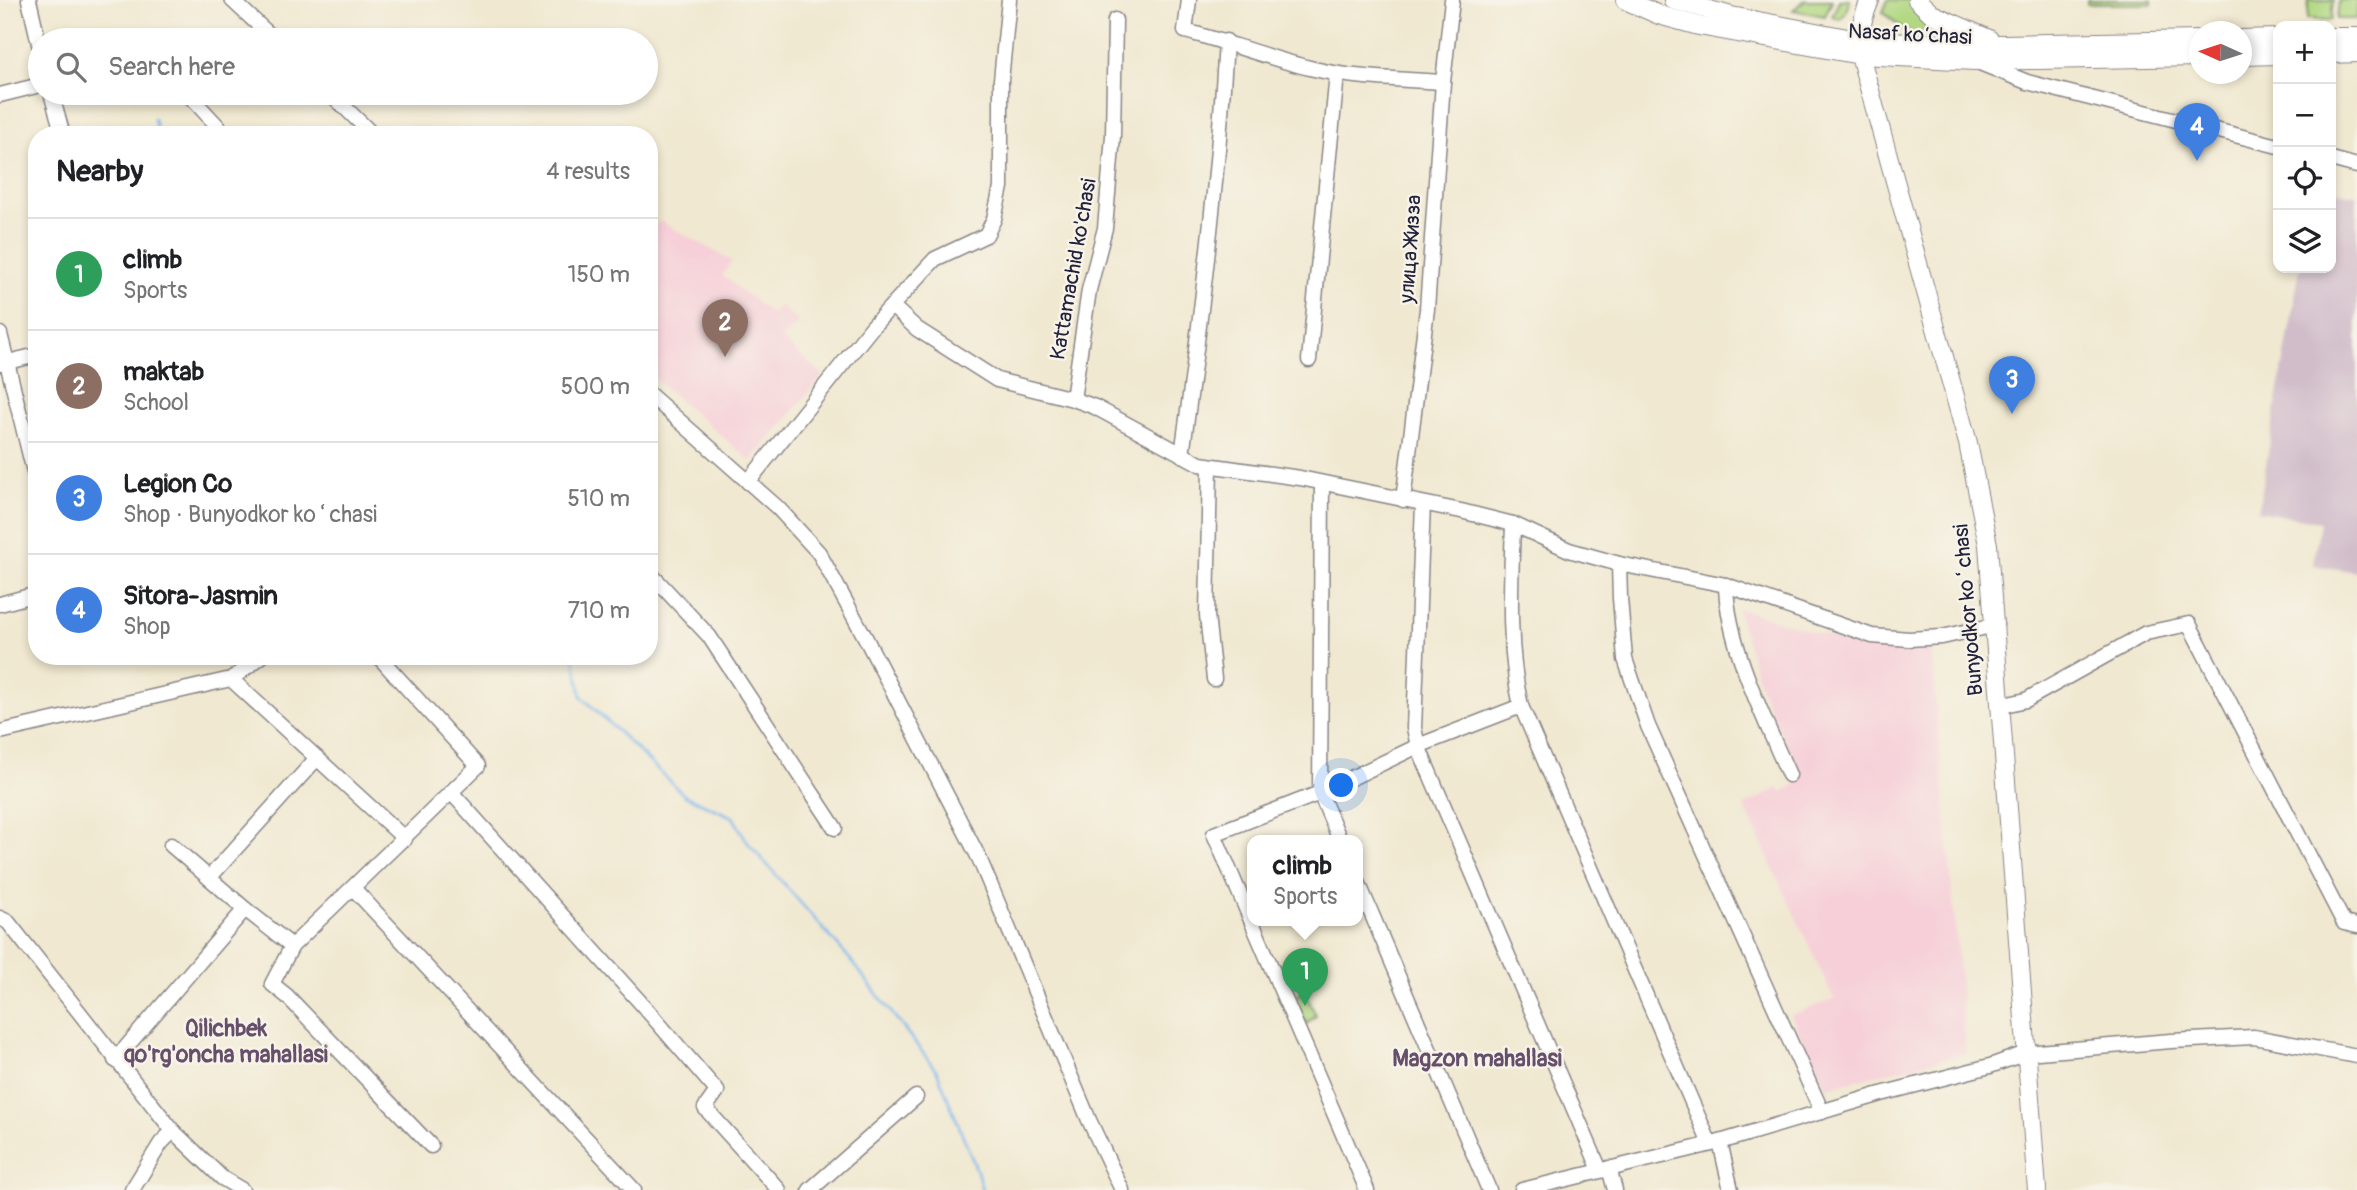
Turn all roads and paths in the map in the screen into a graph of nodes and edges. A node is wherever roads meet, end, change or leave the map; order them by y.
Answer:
1 (29, 0) edge
2 (232, 0) edge
3 (1009, 0) edge
4 (1189, 0) edge
5 (1452, 0) edge
6 (1625, 0) edge
7 (1673, 0) edge
8 (1870, 0) edge
9 (1917, 0) edge
10 (1115, 20) dead end
11 (35, 28) edge
12 (262, 28) edge
13 (2336, 37) edge
14 (2357, 37) edge
15 (2273, 38) edge
16 (2252, 39) edge
17 (2189, 40) edge
18 (1226, 41) junction
19 (2003, 44) junction
20 (1859, 47) junction
21 (2357, 53) edge
22 (2336, 54) edge
23 (2273, 55) edge
24 (2252, 56) edge
25 (2189, 57) edge
26 (1975, 61) junction
27 (1337, 74) junction
28 (1443, 82) junction
29 (28, 88) edge
30 (0, 95) edge
31 (54, 105) edge
32 (198, 105) edge
33 (341, 105) edge
34 (60, 126) edge
35 (218, 126) edge
36 (361, 126) edge
37 (2273, 145) edge
38 (2336, 160) edge
39 (2357, 166) edge
40 (892, 306) junction
41 (0, 334) edge
42 (28, 357) edge
43 (1309, 360) dead end
44 (4, 363) edge
45 (1073, 398) junction
46 (658, 402) edge
47 (28, 451) edge
48 (1182, 455) junction
49 (1210, 466) junction
50 (748, 482) junction
51 (1322, 483) junction
52 (1403, 500) junction
53 (1423, 504) junction
54 (1513, 524) junction
55 (1619, 564) junction
56 (658, 582) edge
57 (1727, 584) junction
58 (28, 596) edge
59 (0, 604) edge
60 (1996, 625) junction
61 (250, 665) edge
62 (385, 665) edge
63 (1214, 679) dead end
64 (230, 680) junction
65 (1521, 706) junction
66 (2000, 706) junction
67 (0, 732) edge
68 (1418, 746) junction
69 (317, 758) junction
70 (1789, 775) dead end
71 (451, 792) junction
72 (1320, 793) junction
73 (835, 828) dead end
74 (1338, 835) edge
75 (404, 839) junction
76 (171, 845) dead end
77 (209, 878) junction
78 (353, 888) junction
79 (1363, 896) edge
80 (245, 909) junction
81 (1247, 911) edge
82 (0, 918) edge
83 (1254, 926) edge
84 (2357, 926) edge
85 (292, 946) junction
86 (2026, 1053) junction
87 (2357, 1056) edge
88 (115, 1060) junction
89 (916, 1097) dead end
90 (1822, 1112) junction
91 (173, 1131) junction
92 (1715, 1143) junction
93 (431, 1146) dead end
94 (1604, 1169) junction
95 (132, 1190) edge
96 (242, 1190) edge
97 (634, 1190) edge
98 (779, 1190) edge
99 (810, 1190) edge
100 (1122, 1190) edge
101 (1367, 1190) edge
102 (1489, 1190) edge
103 (1522, 1190) edge
104 (1615, 1190) edge
105 (1731, 1190) edge
106 (2037, 1190) edge

1 - 11 street
2 - 12 street
3 - 40 street
4 - 18 street
5 - 28 street, улица Жизза
6 - 20 main road, Nasaf ko‘chasi
7 - 20 main road, Nasaf ko‘chasi
8 - 20 main road
9 - 19 main road
10 - 45 street, Kattamachid ko'chasi
13 - 14 main road
15 - 16 main road
17 - 19 main road, Nasaf ko‘chasi
18 - 27 street
18 - 48 street
19 - 20 main road, Nasaf ko‘chasi
20 - 26 main road, Nasaf ko‘chasi
20 - 60 main road, Bunyodkor koʻchasi
21 - 22 main road
23 - 24 main road
25 - 26 main road, Nasaf ko‘chasi
26 - 37 street
27 - 28 street
27 - 43 street
28 - 52 street, улица Жизза
29 - 30 street
31 - 34 street
32 - 35 street
33 - 36 street
38 - 39 street
40 - 45 street
40 - 50 street
41 - 44 street
42 - 44 street
44 - 47 street
45 - 48 street
46 - 50 street
48 - 49 street
49 - 51 street
49 - 63 street
50 - 100 street
51 - 52 street
51 - 72 street
52 - 53 street
53 - 54 street
53 - 68 street
54 - 55 street
54 - 65 street
55 - 57 street
55 - 90 street
56 - 73 street
57 - 60 street
57 - 70 street
58 - 59 street
60 - 66 main road, Bunyodkor koʻchasi
61 - 64 street
62 - 71 street
64 - 67 street
64 - 69 street
65 - 68 street
65 - 92 street
66 - 84 street
66 - 86 main road, Bunyodkor koʻchasi
68 - 72 street
68 - 94 street
69 - 75 street
69 - 77 street
71 - 75 street
71 - 98 street
72 - 74 street
72 - 81 street
75 - 78 street
76 - 77 street
77 - 80 street
78 - 85 street
78 - 97 street
79 - 102 street
80 - 85 street
80 - 88 street
82 - 88 street
83 - 101 street
85 - 93 street
86 - 87 street
86 - 90 street
86 - 106 main road, Bunyodkor koʻchasi
88 - 91 street
89 - 99 street
90 - 92 street
91 - 95 street
91 - 96 street
92 - 94 street
92 - 105 street
94 - 103 street
94 - 104 street

